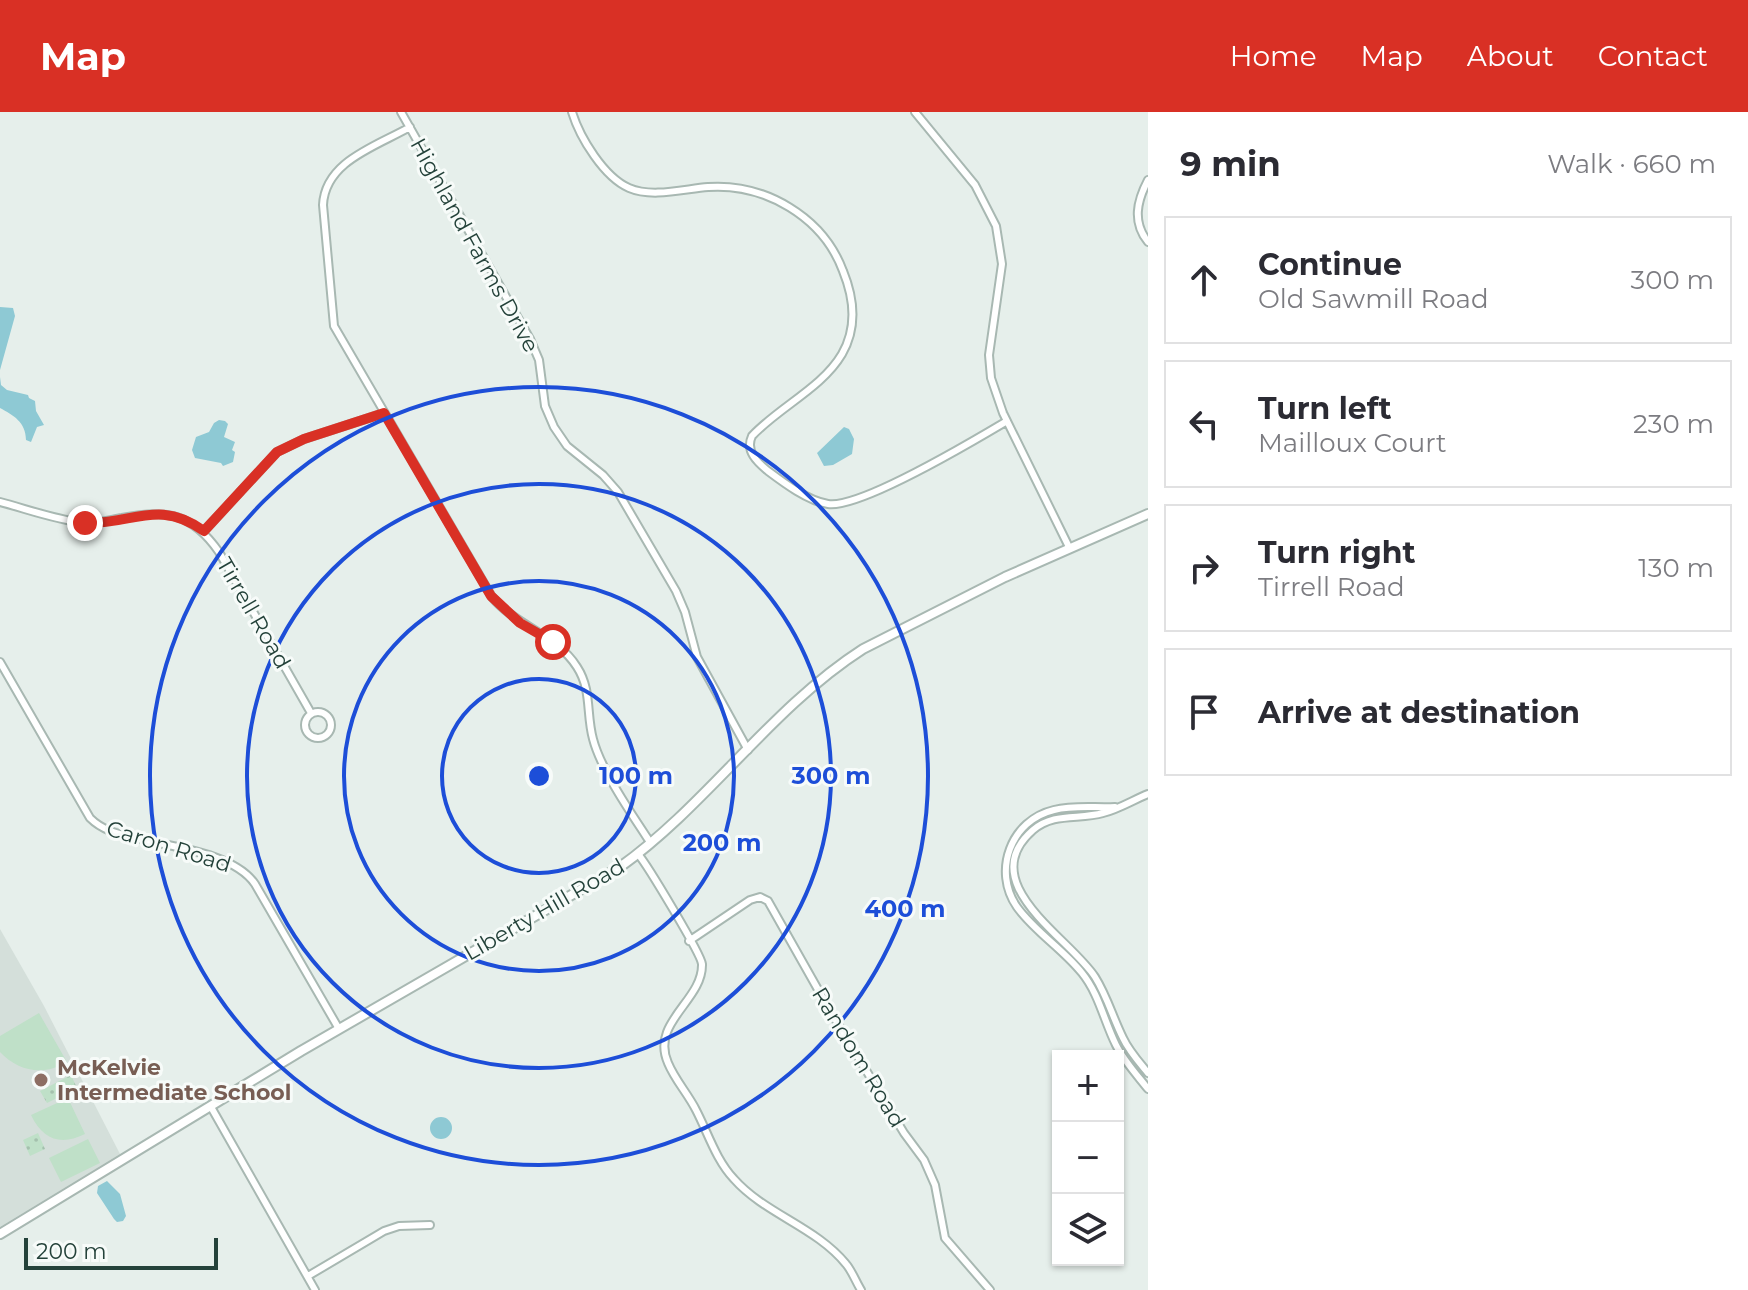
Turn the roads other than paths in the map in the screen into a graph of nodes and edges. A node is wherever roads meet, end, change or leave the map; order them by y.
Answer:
1 (401, 112) edge
2 (572, 112) edge
3 (915, 112) edge
4 (410, 127) junction
5 (1148, 180) edge
6 (1146, 238) edge
7 (384, 413) junction
8 (1007, 421) junction
9 (0, 502) edge
10 (1148, 514) edge
11 (204, 531) junction
12 (1069, 547) junction
13 (0, 662) edge
14 (311, 713) junction
15 (748, 750) junction
16 (1148, 794) edge
17 (1119, 807) junction
18 (650, 842) junction
19 (1018, 850) junction
20 (1009, 852) junction
21 (638, 854) junction
22 (689, 941) junction
23 (1079, 956) junction
24 (1073, 963) junction
25 (339, 1029) junction
26 (1135, 1057) junction
27 (1128, 1063) junction
28 (1148, 1073) edge
29 (1148, 1089) edge
30 (211, 1107) junction
31 (430, 1225) dead end
32 (0, 1234) edge
33 (308, 1276) junction
34 (315, 1290) edge
35 (861, 1290) edge
36 (990, 1290) edge

1 - 4 street, Highland Farms Drive
2 - 8 street
3 - 8 street
4 - 7 street
4 - 15 street, Highland Farms Drive
5 - 6 street
7 - 11 street
7 - 18 street
8 - 12 street
9 - 11 street
10 - 12 street, Liberty Hill Road
11 - 14 street, Tirrell Road
12 - 15 street, Liberty Hill Road
13 - 25 street, Caron Road
14 - 14 street, Tirrell Road
15 - 18 street, Liberty Hill Road
16 - 17 street
17 - 19 street
17 - 20 street
18 - 21 street, Liberty Hill Road
19 - 20 street
19 - 23 street
20 - 24 street
21 - 22 street
21 - 25 street, Liberty Hill Road
22 - 35 street
22 - 36 street, Random Road
23 - 24 street
23 - 26 street
24 - 27 street
25 - 30 street, Liberty Hill Road
26 - 27 street
26 - 28 street
27 - 29 street
30 - 32 street, Liberty Hill Road
30 - 33 street
31 - 33 street
33 - 34 street

